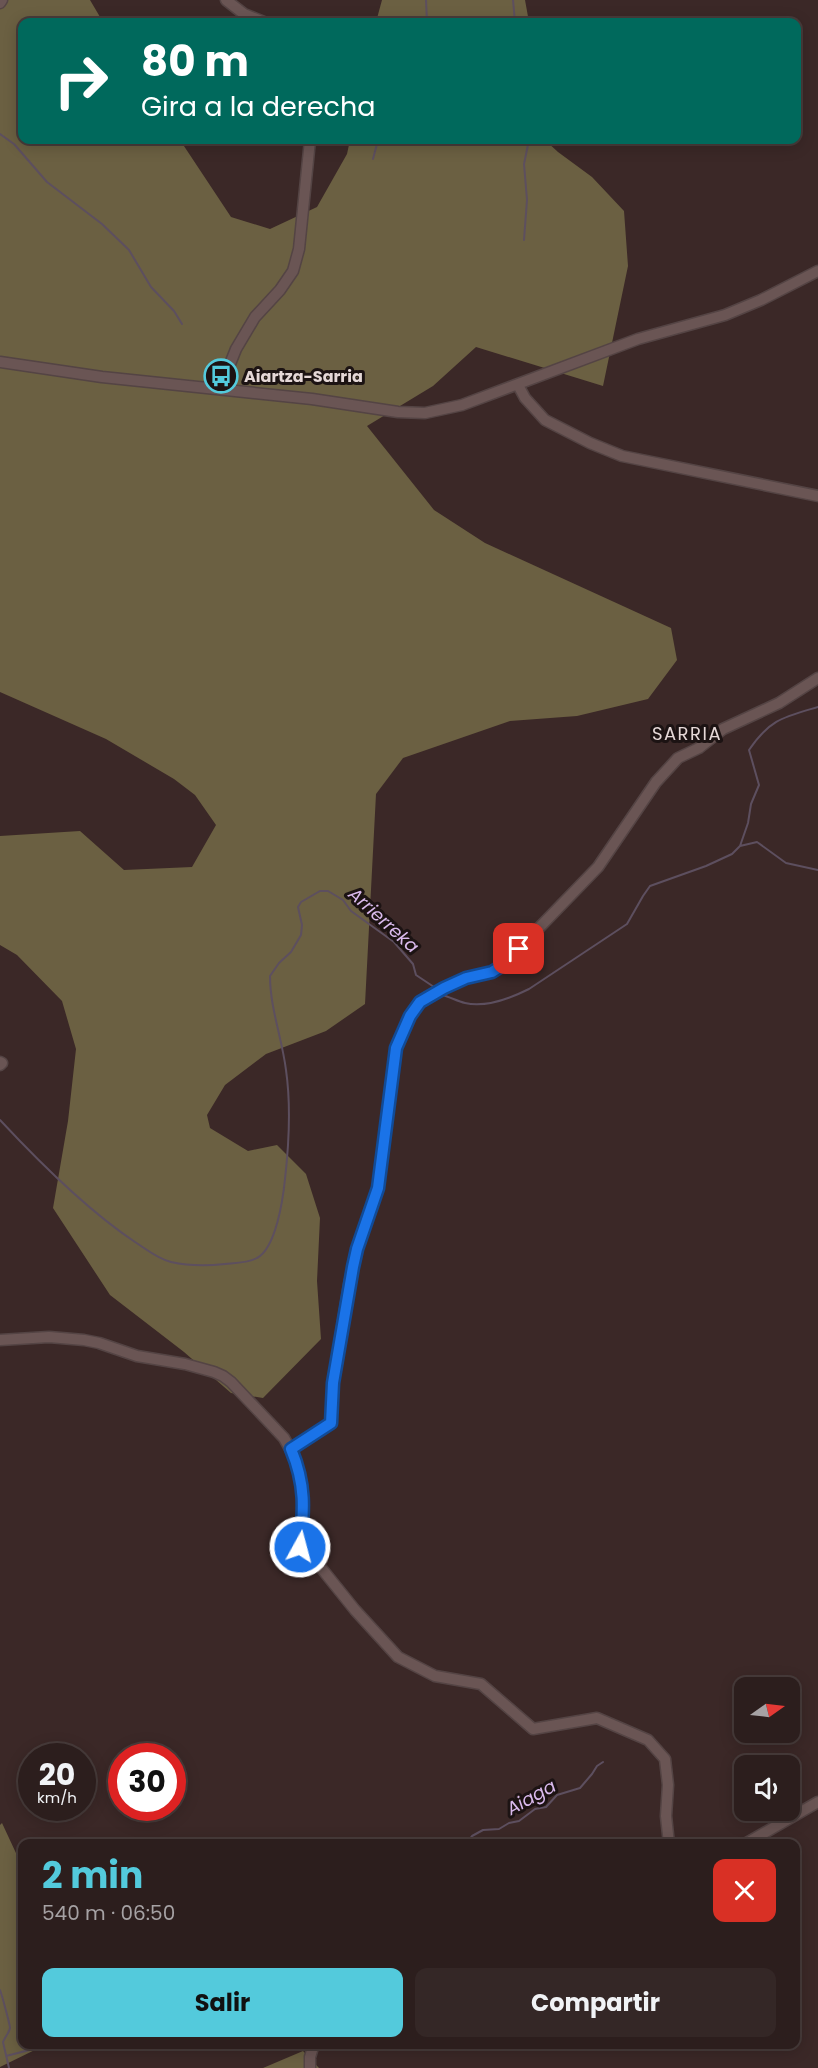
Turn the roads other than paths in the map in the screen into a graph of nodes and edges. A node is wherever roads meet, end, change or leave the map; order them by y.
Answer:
1 (226, 0) edge
2 (254, 18) edge
3 (310, 144) edge
4 (818, 271) edge
5 (0, 362) edge
6 (518, 385) junction
7 (220, 389) junction
8 (818, 496) edge
9 (818, 678) edge
10 (0, 1340) edge
11 (291, 1449) junction
12 (818, 1802) edge
13 (668, 1839) edge
14 (754, 1839) edge
15 (312, 2049) edge
16 (310, 2068) edge

1 - 2 street
3 - 7 street
4 - 6 street
5 - 7 street
6 - 7 street
6 - 8 street
9 - 11 street
10 - 11 street
11 - 13 street
12 - 14 street
15 - 16 street

